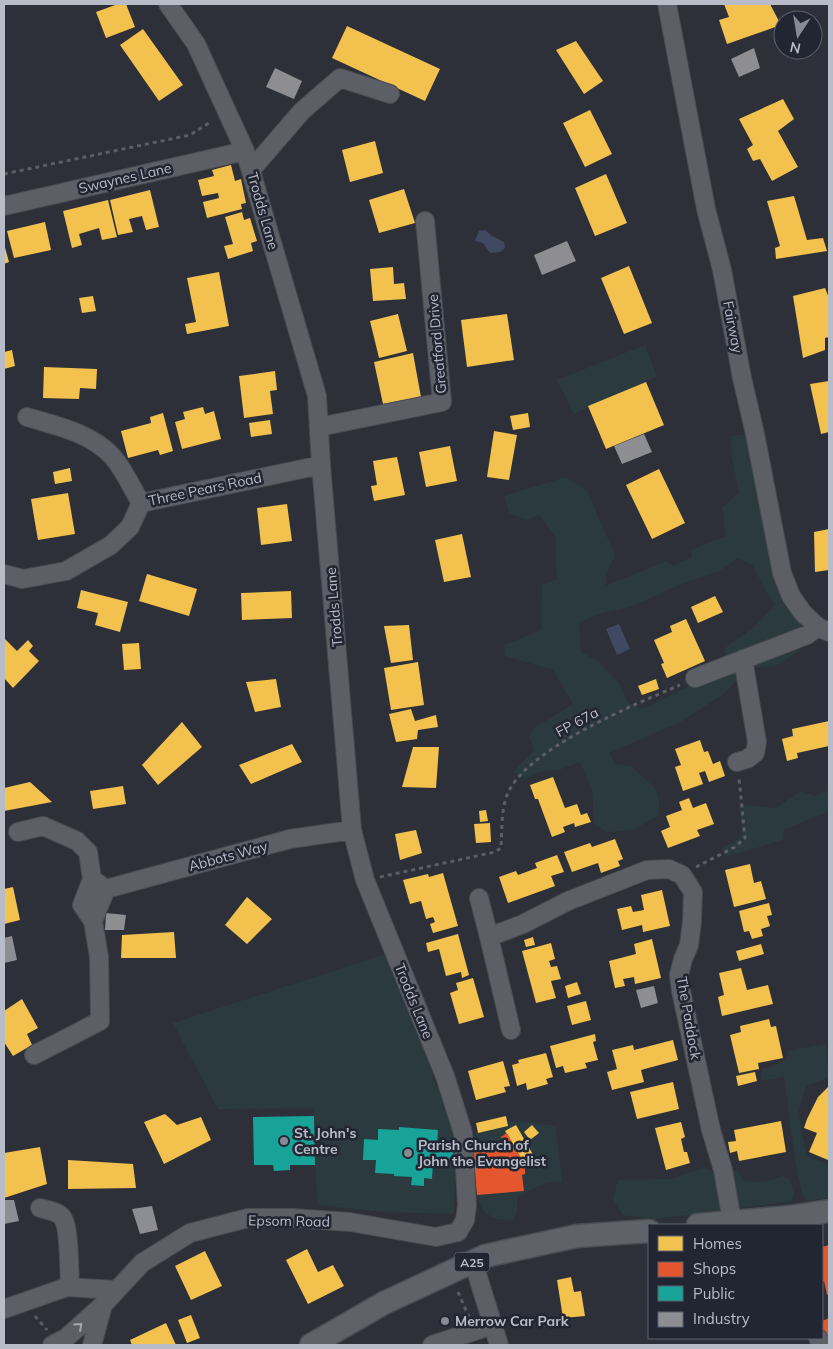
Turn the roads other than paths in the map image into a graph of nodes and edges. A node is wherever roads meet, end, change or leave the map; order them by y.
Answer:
1 (168, 4) edge
2 (667, 4) edge
3 (390, 94) dead end
4 (245, 151) junction
5 (251, 170) junction
6 (4, 206) edge
7 (425, 221) dead end
8 (27, 417) dead end
9 (319, 427) junction
10 (321, 465) junction
11 (142, 503) junction
12 (4, 574) edge
13 (823, 630) edge
14 (743, 659) junction
15 (695, 678) road end
16 (737, 762) road end
17 (352, 830) junction
18 (18, 832) dead end
19 (99, 884) junction
20 (478, 898) dead end
21 (489, 937) junction
22 (511, 1030) dead end
23 (34, 1055) dead end
24 (40, 1208) dead end
25 (829, 1211) edge
26 (465, 1220) joint
27 (732, 1221) junction
28 (791, 1221) edge
29 (706, 1224) edge
30 (648, 1231) edge
31 (473, 1261) junction
32 (70, 1287) junction
33 (115, 1290) junction
34 (104, 1304) junction
35 (4, 1309) edge
36 (493, 1325) junction
37 (52, 1345) edge
38 (92, 1345) edge
39 (311, 1345) edge
40 (432, 1345) edge
41 (499, 1345) edge

1 - 4 street, Trodds Lane
2 - 13 street, Fairway
3 - 5 street
4 - 5 street, Trodds Lane
4 - 6 street, Swaynes Lane
5 - 9 street, Trodds Lane
7 - 9 street, Greatford Drive
8 - 11 street
9 - 10 street, Trodds Lane
10 - 11 street, Three Pears Road
10 - 17 street, Trodds Lane
11 - 12 street, Three Pears Road
13 - 14 street
14 - 15 street
14 - 16 street
17 - 19 street, Abbots Way
17 - 26 street, Trodds Lane
18 - 19 street
19 - 23 street
20 - 21 street
21 - 22 street
21 - 27 street, The Paddock
24 - 32 street
25 - 28 main road
26 - 33 street, Epsom Road
27 - 28 main road
27 - 29 main road
30 - 31 main road, A25
31 - 36 street
31 - 39 main road, A25
32 - 33 street
32 - 35 street
33 - 34 street, Epsom Road
37 -> 34 street, Epsom Road
34 - 38 street, Epsom Road
36 - 40 street
36 - 41 street

